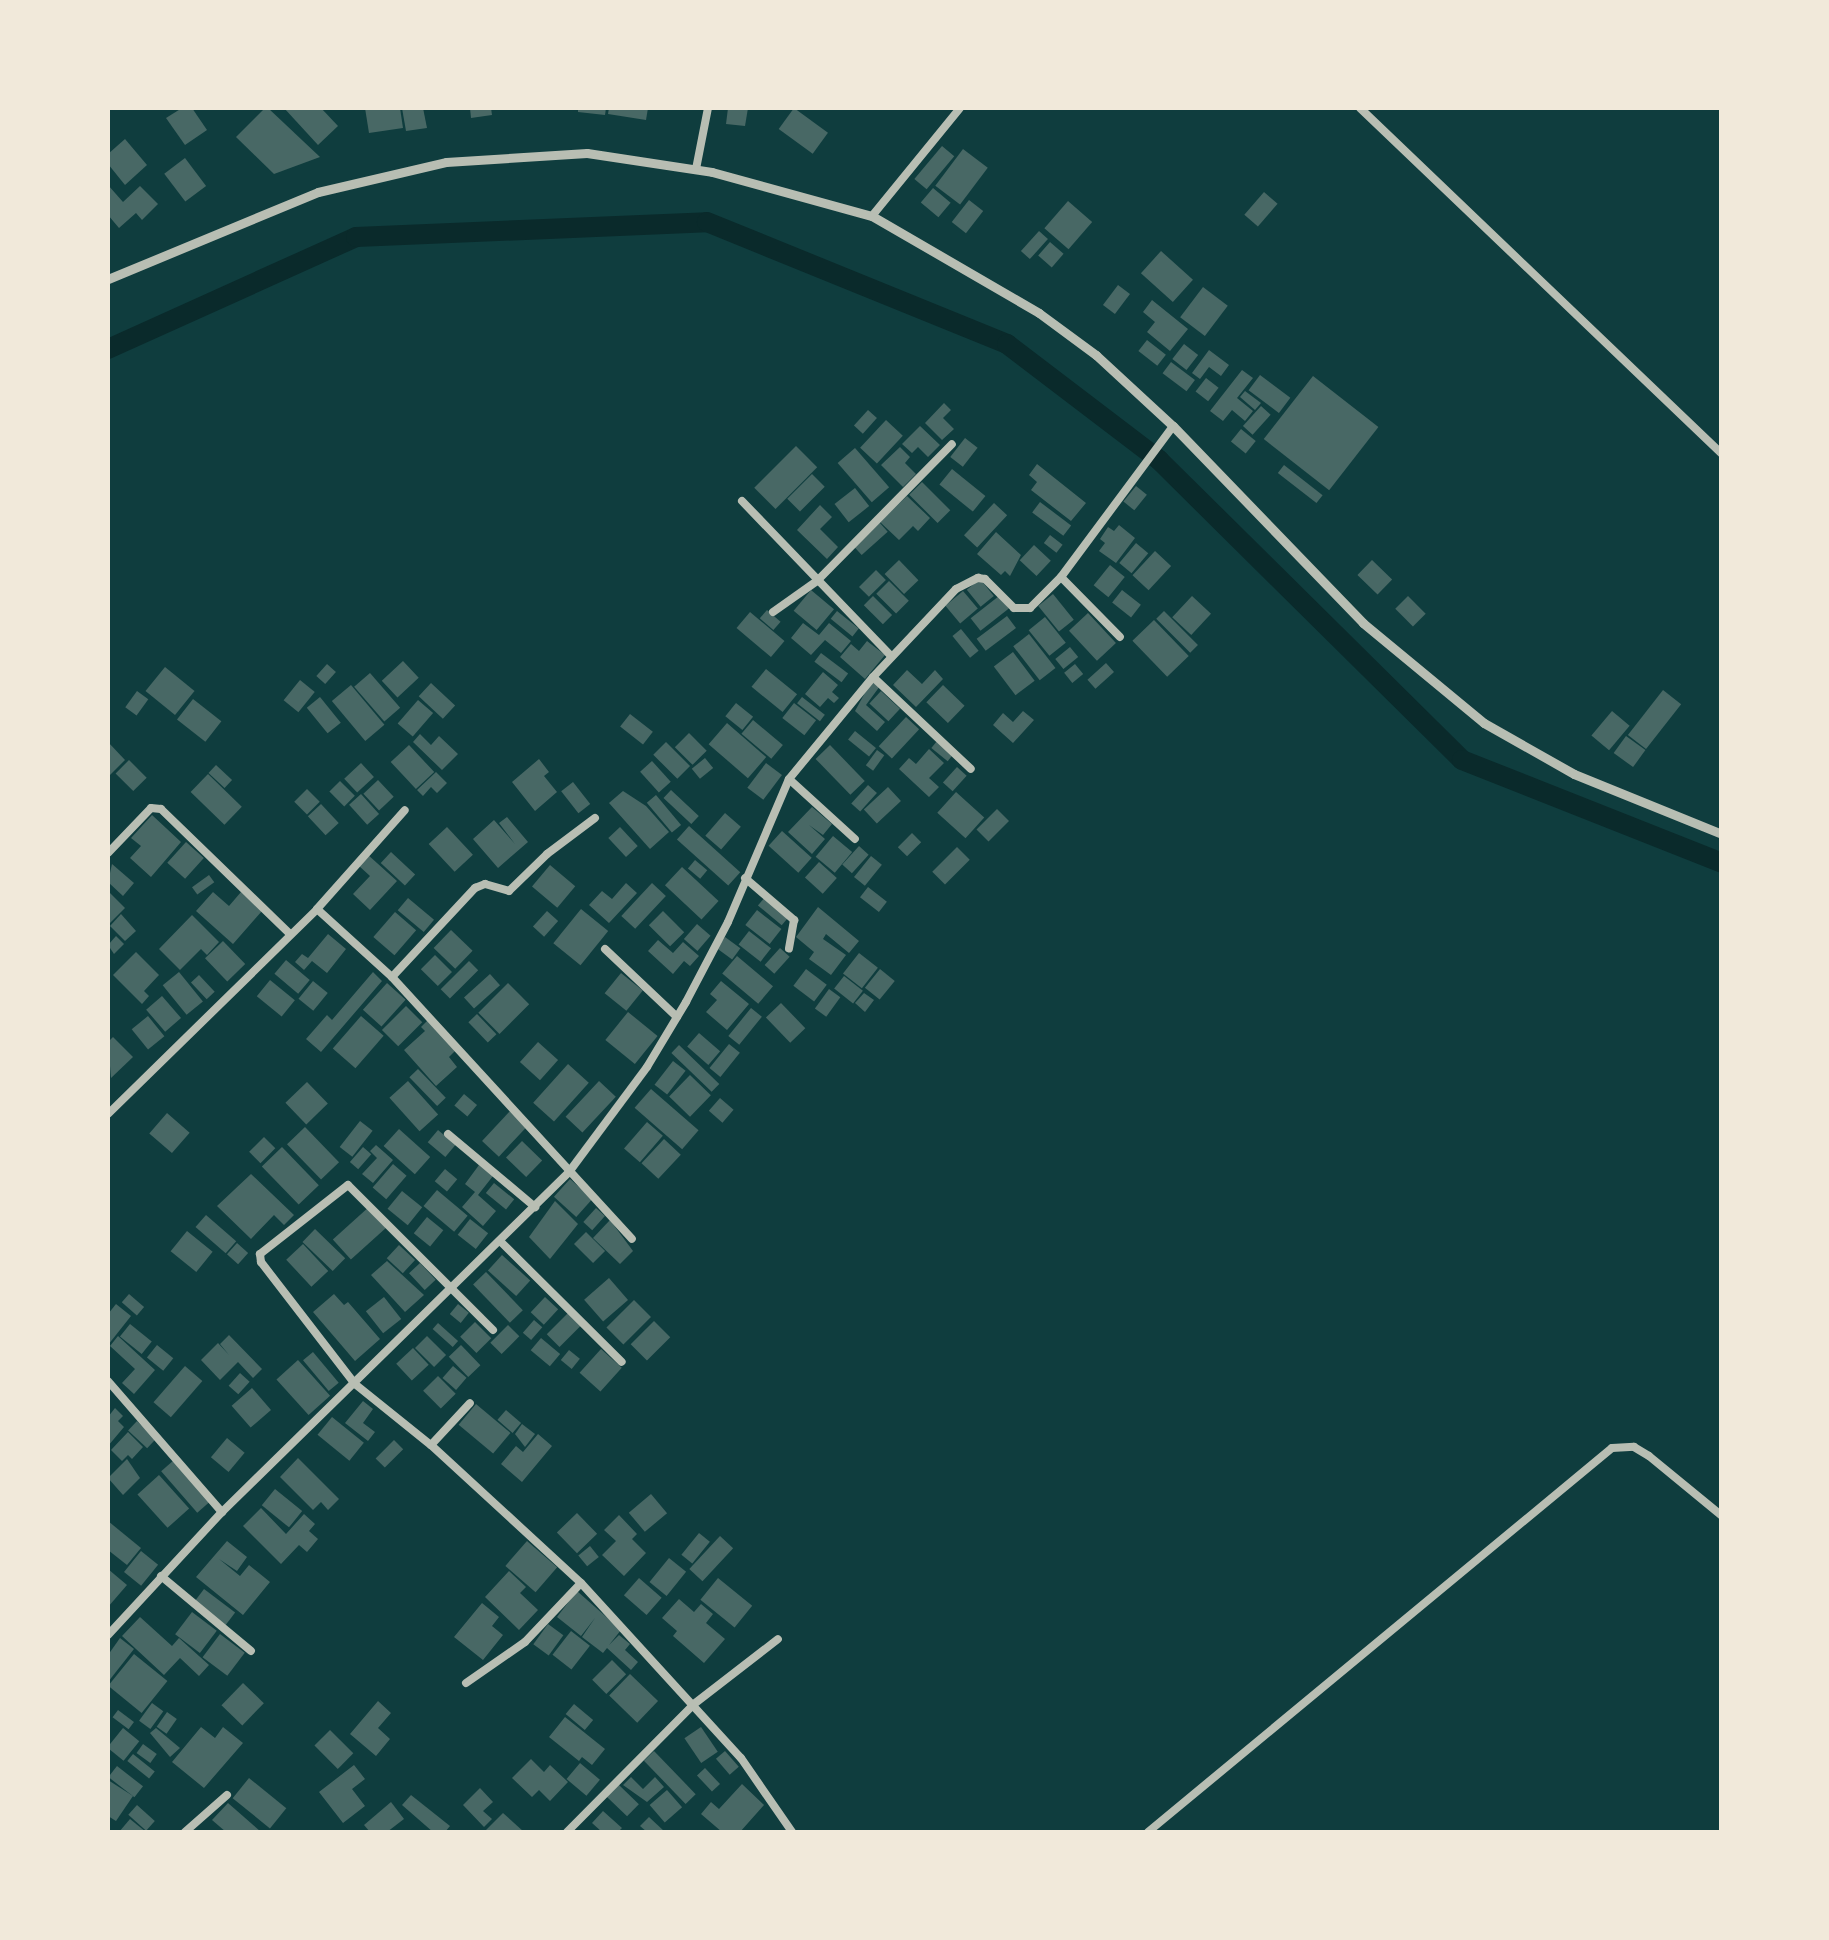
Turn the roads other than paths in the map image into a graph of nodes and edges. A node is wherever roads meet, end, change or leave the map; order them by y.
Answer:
1 (708, 108) edge
2 (960, 108) edge
3 (1360, 108) edge
4 (696, 169) junction
5 (872, 216) junction
6 (108, 279) edge
7 (1173, 426) junction
8 (952, 444) dead end
9 (1722, 454) edge
10 (742, 501) dead end
11 (1061, 578) junction
12 (817, 581) junction
13 (774, 612) dead end
14 (1120, 637) dead end
15 (892, 656) junction
16 (872, 677) junction
17 (971, 768) dead end
18 (788, 779) junction
19 (405, 810) dead end
20 (595, 818) dead end
21 (1722, 834) edge
22 (855, 839) dead end
23 (108, 852) edge
24 (745, 878) junction
25 (317, 909) junction
26 (289, 932) junction
27 (605, 948) dead end
28 (789, 949) dead end
29 (392, 978) junction
30 (678, 1017) junction
31 (108, 1114) edge
32 (448, 1134) dead end
33 (569, 1172) junction
34 (535, 1207) junction
35 (632, 1239) dead end
36 (501, 1242) junction
37 (449, 1287) junction
38 (492, 1330) dead end
39 (622, 1362) dead end
40 (108, 1380) edge
41 (355, 1384) junction
42 (470, 1404) dead end
43 (431, 1445) junction
44 (222, 1512) junction
45 (1722, 1516) edge
46 (161, 1576) junction
47 (581, 1583) junction
48 (108, 1635) edge
49 (778, 1639) dead end
50 (251, 1651) dead end
51 (466, 1683) dead end
52 (694, 1704) junction
53 (227, 1795) dead end
54 (185, 1832) edge
55 (567, 1832) edge
56 (792, 1832) edge
57 (1148, 1832) edge

1 - 4 street
2 - 5 street
3 - 9 street
4 - 5 street
4 - 6 street
5 - 7 street
7 - 11 street
7 - 21 street
8 - 12 street
10 - 12 street
11 - 14 street
11 - 15 street
12 - 13 street
12 - 15 street
15 - 16 street
16 - 17 street
16 - 18 street
18 - 22 street
18 - 24 street
19 - 25 street
20 - 29 street
23 - 26 street
24 - 28 street
24 - 30 street
25 - 26 street
25 - 29 street
26 - 31 street
27 - 30 street
29 - 33 street
30 - 33 street
32 - 34 street
33 - 34 street
33 - 35 street
34 - 36 street
36 - 37 street
36 - 39 street
37 - 38 street
37 - 41 street
37 - 41 street
40 - 44 street
41 - 43 street
41 - 44 street
42 - 43 street
43 - 47 street
44 - 46 street
45 - 57 street
46 - 48 street
46 - 50 street
47 - 51 street
47 - 52 street
49 - 52 street
52 - 55 street
52 - 56 street
53 - 54 street

